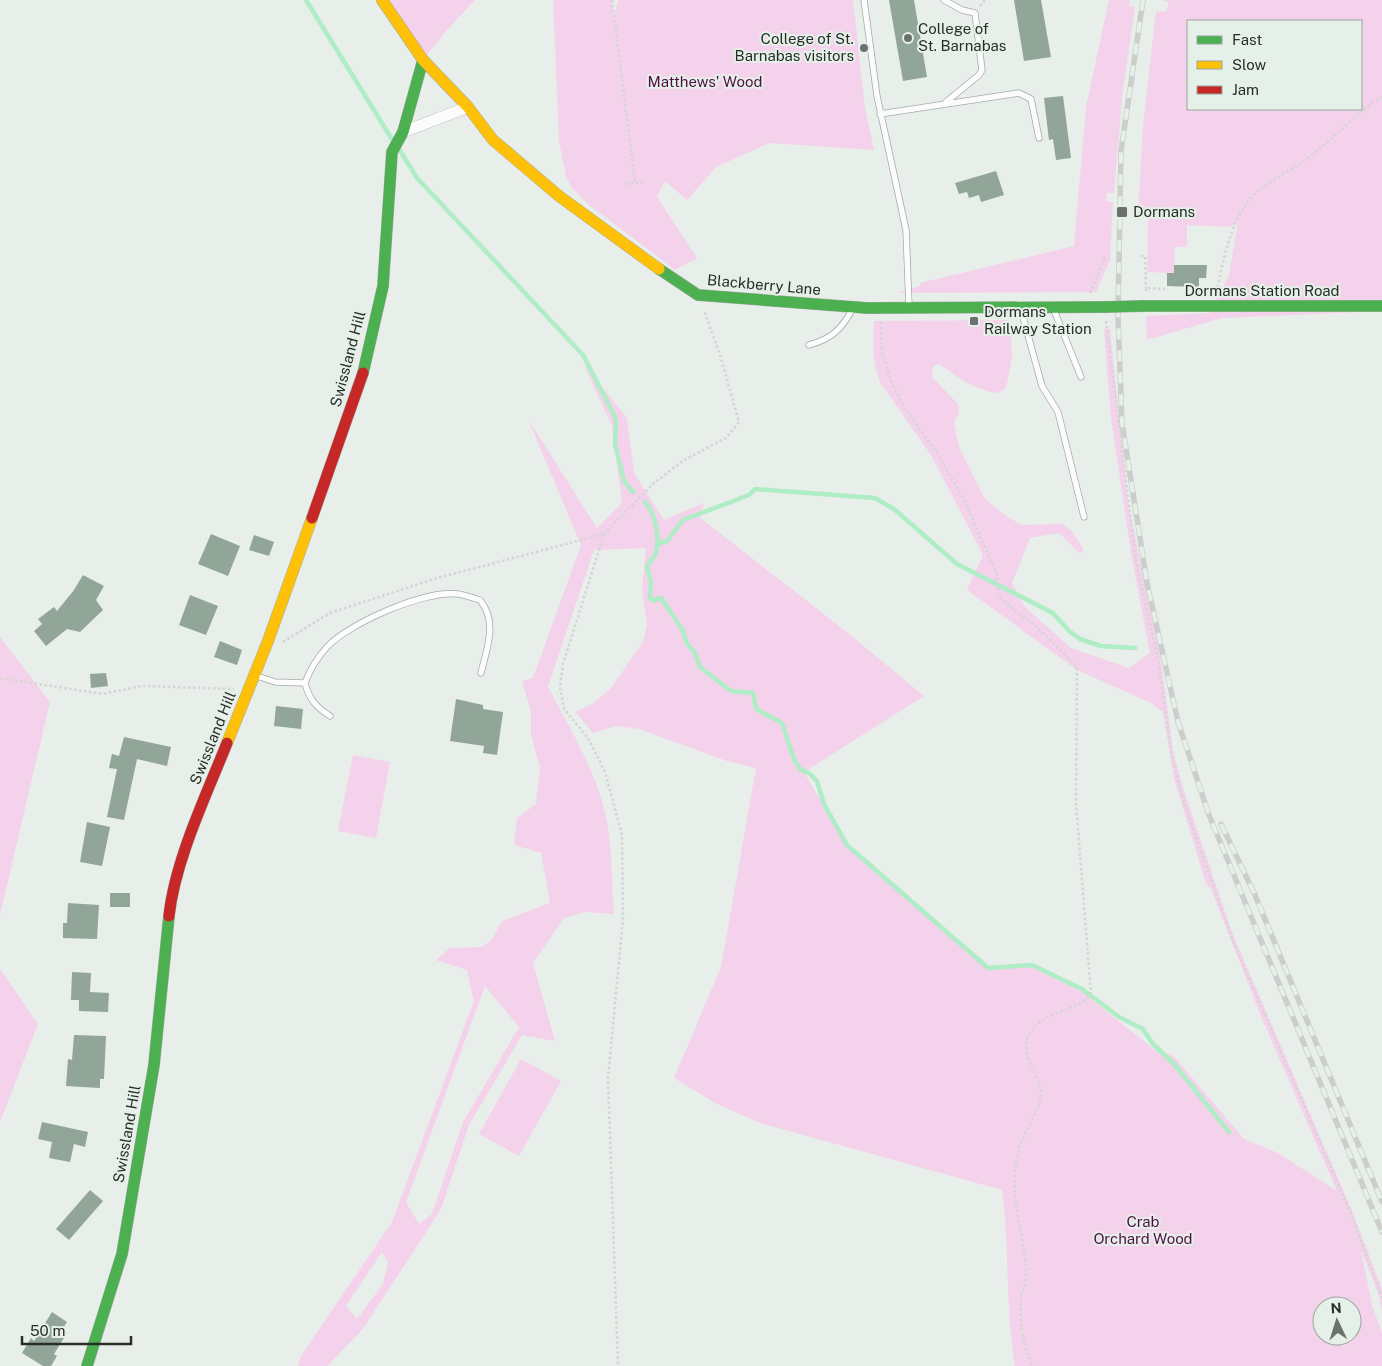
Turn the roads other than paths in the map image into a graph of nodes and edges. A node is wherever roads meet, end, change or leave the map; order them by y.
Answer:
1 (382, 0) edge
2 (864, 0) edge
3 (944, 0) edge
4 (423, 60) junction
5 (944, 103) junction
6 (468, 107) junction
7 (880, 114) junction
8 (403, 132) junction
9 (1039, 138) dead end
10 (1143, 306) joint
11 (1382, 306) edge
12 (852, 308) junction
13 (909, 308) junction
14 (1020, 308) junction
15 (1053, 308) junction
16 (808, 345) dead end
17 (1081, 377) dead end
18 (1084, 517) dead end
19 (481, 673) dead end
20 (255, 675) junction
21 (305, 683) junction
22 (330, 716) dead end
23 (87, 1366) edge

1 - 4 street, Blackberry Lane
2 - 7 lane
3 - 5 lane
4 - 6 street, Blackberry Lane
4 - 8 street, Swissland Hill
5 - 7 lane
5 - 9 lane
6 - 8 street
6 - 12 street, Blackberry Lane
7 - 13 lane
8 - 20 street, Swissland Hill
10 - 11 street, Dormans Station Road
10 - 15 street, Blackberry Lane, bridge
12 - 13 street, Blackberry Lane
12 - 16 lane
13 - 14 street, Blackberry Lane
14 - 15 street, Blackberry Lane
14 - 18 lane
15 - 17 lane
19 - 21 lane
20 - 21 lane
20 - 23 street, Swissland Hill
21 - 22 lane

